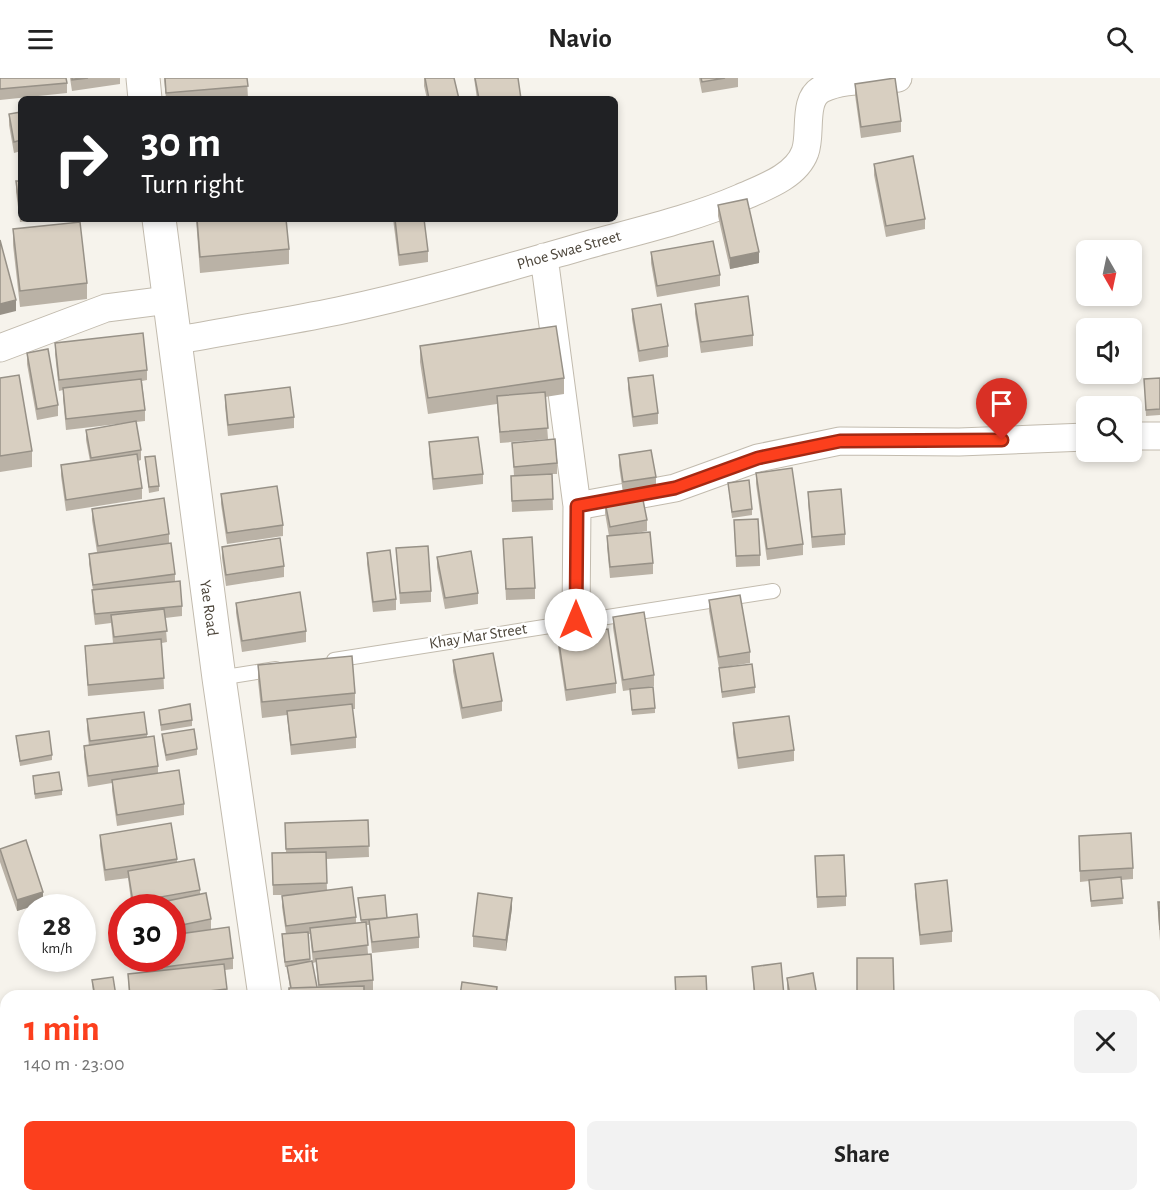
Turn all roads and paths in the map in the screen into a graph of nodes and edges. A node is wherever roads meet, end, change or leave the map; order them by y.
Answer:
1 (143, 78) edge
2 (898, 78) edge
3 (145, 96) edge
4 (159, 222) edge
5 (544, 257) junction
6 (168, 300) junction
7 (173, 341) junction
8 (0, 348) edge
9 (1142, 436) edge
10 (1160, 436) edge
11 (1076, 437) edge
12 (577, 506) junction
13 (773, 591) dead end
14 (576, 620) junction
15 (323, 661) edge
16 (288, 667) edge
17 (219, 678) junction
18 (264, 990) edge

1 - 3 street
2 - 5 street, Phoe Swae Street
4 - 6 street, Yae Road
5 - 7 street, Phoe Swae Street
5 - 12 street
6 - 7 street, Yae Road
6 - 8 street
7 - 17 street, Yae Road
9 - 10 street
11 - 12 street
12 - 14 street
13 - 14 lane, Khay Mar Street
14 - 15 lane, Khay Mar Street
16 - 17 lane
17 - 18 street, Yae Road

